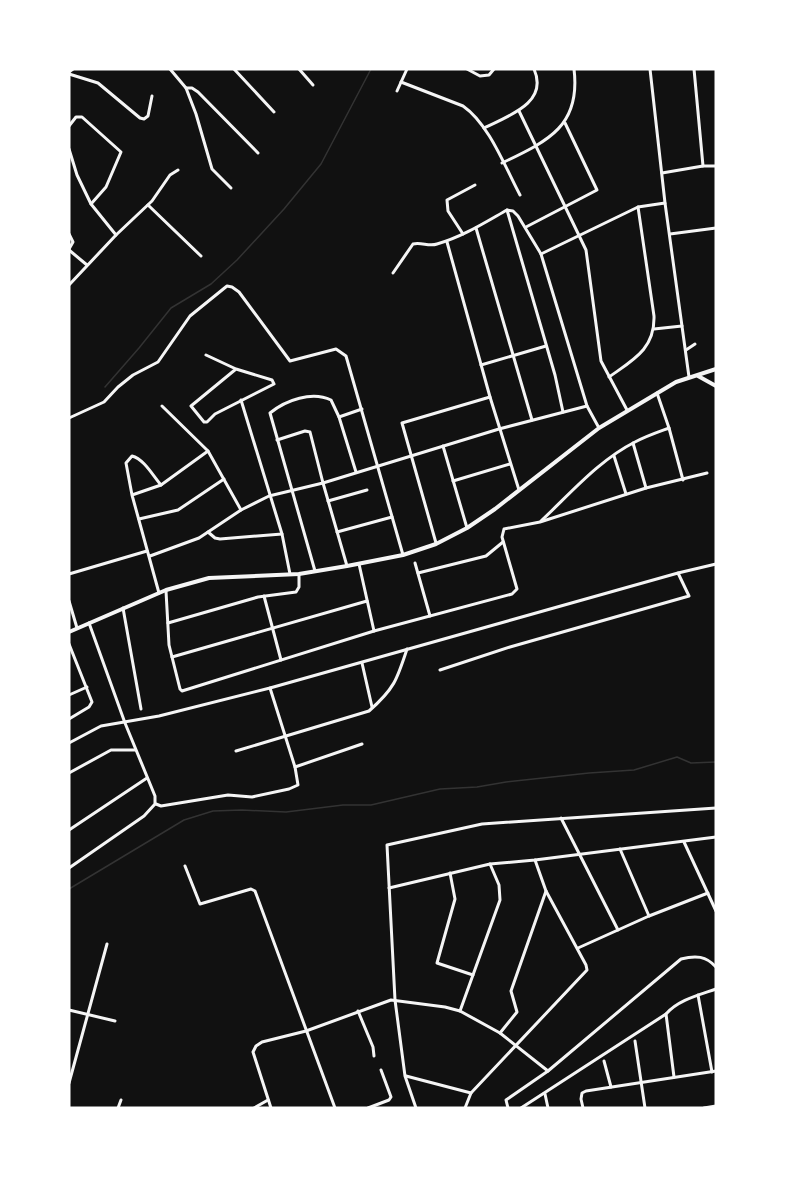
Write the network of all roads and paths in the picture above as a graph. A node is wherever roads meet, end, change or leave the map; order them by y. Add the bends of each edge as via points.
1 (73, 69) edge
2 (170, 69) edge
3 (234, 69) edge
4 (300, 69) edge
5 (407, 69) edge
6 (467, 69) edge
7 (494, 69) edge
8 (534, 69) edge
9 (574, 69) edge
10 (650, 69) edge
11 (694, 69) edge
12 (69, 73) edge
13 (401, 82) junction
14 (313, 85) dead end
15 (186, 88) junction
16 (397, 91) dead end
17 (152, 96) dead end
18 (519, 111) junction
19 (274, 112) dead end
20 (565, 123) junction
21 (69, 126) edge
22 (484, 128) junction
23 (536, 147) junction
24 (69, 149) edge
25 (258, 153) dead end
26 (502, 163) junction
27 (703, 166) junction
28 (716, 166) edge
29 (178, 170) dead end
30 (662, 173) junction
31 (475, 185) dead end
32 (231, 188) dead end
33 (520, 195) dead end
34 (665, 203) junction
35 (91, 204) junction
36 (148, 205) junction
37 (567, 206) junction
38 (638, 207) junction
39 (507, 210) junction
40 (526, 227) junction
41 (476, 228) junction
42 (716, 228) edge
43 (69, 234) edge
44 (463, 234) junction
45 (670, 234) junction
46 (116, 235) junction
47 (579, 235) junction
48 (447, 241) junction
49 (69, 249) edge
50 (541, 254) junction
51 (201, 256) dead end
52 (87, 266) junction
53 (393, 273) dead end
54 (69, 285) edge
55 (683, 328) junction
56 (688, 328) dead end
57 (654, 329) junction
58 (694, 344) dead end
59 (546, 346) junction
60 (686, 350) junction
61 (206, 355) dead end
62 (513, 355) junction
63 (481, 365) junction
64 (236, 369) junction
65 (716, 369) edge
66 (697, 375) junction
67 (609, 377) junction
68 (689, 377) junction
69 (716, 386) edge
70 (657, 393) junction
71 (490, 397) junction
72 (241, 400) junction
73 (162, 406) dead end
74 (587, 406) junction
75 (362, 409) junction
76 (627, 410) junction
77 (563, 412) junction
78 (339, 417) junction
79 (69, 418) edge
80 (532, 420) junction
81 (599, 428) junction
82 (669, 428) junction
83 (499, 429) junction
84 (277, 440) junction
85 (633, 442) junction
86 (443, 446) junction
87 (208, 451) junction
88 (410, 456) junction
89 (614, 456) junction
90 (510, 464) junction
91 (378, 466) junction
92 (356, 472) junction
93 (707, 473) dead end
94 (224, 479) junction
95 (683, 480) junction
96 (453, 482) junction
97 (323, 483) junction
98 (161, 485) junction
99 (646, 488) junction
100 (292, 490) junction
101 (367, 490) dead end
102 (519, 490) junction
103 (132, 495) junction
104 (626, 495) junction
105 (269, 496) junction
106 (328, 501) junction
107 (241, 510) junction
108 (392, 517) junction
109 (139, 519) junction
110 (540, 522) junction
111 (467, 528) junction
112 (337, 531) junction
113 (208, 532) junction
114 (282, 534) junction
115 (503, 542) junction
116 (436, 544) junction
117 (147, 551) junction
118 (403, 555) junction
119 (150, 556) junction
120 (415, 563) dead end
121 (358, 564) junction
122 (716, 564) edge
123 (347, 566) junction
124 (315, 571) junction
125 (418, 573) junction
126 (678, 573) junction
127 (69, 574) edge
128 (290, 574) junction
129 (299, 574) junction
130 (166, 590) junction
131 (159, 593) junction
132 (264, 596) junction
133 (69, 601) edge
134 (367, 601) junction
135 (123, 608) junction
136 (430, 616) junction
137 (89, 623) junction
138 (168, 623) junction
139 (77, 628) junction
140 (272, 628) junction
141 (374, 631) junction
142 (69, 632) edge
143 (69, 644) edge
144 (407, 649) junction
145 (74, 657) junction
146 (172, 657) junction
147 (69, 659) edge
148 (280, 660) junction
149 (362, 662) junction
150 (440, 670) dead end
151 (87, 687) junction
152 (270, 688) junction
153 (69, 695) edge
154 (372, 707) junction
155 (141, 709) dead end
156 (69, 719) edge
157 (125, 723) junction
158 (285, 735) junction
159 (69, 743) edge
160 (363, 744) dead end
161 (135, 750) junction
162 (236, 751) dead end
163 (295, 768) junction
164 (69, 773) edge
165 (147, 778) junction
166 (155, 804) junction
167 (716, 808) edge
168 (561, 818) junction
169 (69, 830) edge
170 (716, 837) edge
171 (684, 841) junction
172 (620, 849) junction
173 (579, 854) junction
174 (535, 860) junction
175 (490, 864) junction
176 (185, 866) dead end
177 (69, 868) edge
178 (450, 873) junction
179 (389, 888) junction
180 (546, 891) junction
181 (708, 893) junction
182 (716, 911) edge
183 (650, 916) junction
184 (618, 930) junction
185 (107, 944) dead end
186 (578, 948) junction
187 (716, 967) edge
188 (473, 975) junction
189 (716, 989) edge
190 (698, 996) junction
191 (395, 1000) junction
192 (69, 1010) edge
193 (358, 1011) junction
194 (460, 1011) junction
195 (87, 1014) junction
196 (666, 1014) junction
197 (115, 1021) dead end
198 (306, 1031) junction
199 (500, 1033) junction
200 (635, 1041) dead end
201 (516, 1045) junction
202 (374, 1056) dead end
203 (604, 1061) dead end
204 (381, 1070) dead end
205 (548, 1071) junction
206 (714, 1072) edge
207 (405, 1076) junction
208 (70, 1077) edge
209 (674, 1077) junction
210 (641, 1082) junction
211 (69, 1083) edge
212 (611, 1087) junction
213 (471, 1093) junction
214 (544, 1094) junction
215 (121, 1100) dead end
216 (268, 1100) junction
217 (716, 1106) edge
218 (118, 1108) edge
219 (254, 1108) edge
220 (271, 1108) edge
221 (335, 1108) edge
222 (368, 1108) edge
223 (416, 1108) edge
224 (465, 1108) edge
225 (508, 1108) edge
226 (521, 1108) edge
227 (548, 1108) edge
228 (583, 1108) edge
229 (645, 1108) edge
230 (704, 1108) edge

1 - 12 street
2 - 15 street
3 - 19 street
4 - 14 street
5 - 13 street
6 - 7 street via 480,76 489,75
8 - 18 street via 538,83 535,93
9 - 20 street via 577,88
10 - 30 street
11 - 27 street
12 - 17 street via 98,83 140,118 148,116
13 - 16 street
13 - 22 street via 463,106
15 - 25 street via 198,92
15 - 32 street via 212,169
18 - 22 street
18 - 23 street
20 - 23 street
20 - 37 street via 597,190
21 - 35 street via 76,117 82,117 121,152 108,183
22 - 26 street
23 - 26 street
23 - 37 street
24 - 35 street
26 - 33 street
27 - 28 street
27 - 30 street
29 - 36 street
30 - 34 street
31 - 44 street via 447,200 448,211
34 - 38 street
34 - 45 street
35 - 46 street
36 - 46 street
36 - 51 street
37 - 40 street
37 - 47 street
38 - 47 street
38 - 57 street
39 - 40 street via 513,211
39 - 41 street
39 - 59 street
40 - 50 street
41 - 44 street
41 - 62 street
42 - 45 street
43 - 49 street via 73,242
44 - 48 street
45 - 55 street
46 - 52 street
47 - 50 street
47 - 67 street via 591,275 597,344
48 - 53 street via 434,246 414,244
48 - 63 street
49 - 52 street
50 - 74 street
52 - 54 street
55 - 56 street
55 - 57 street
55 - 60 street
57 - 67 street via 637,357
58 - 60 street
59 - 62 street
59 - 77 street
60 - 68 street
61 - 64 street
62 - 63 street
62 - 80 street
63 - 71 street
64 - 72 street via 274,382
64 - 72 street via 191,406 206,423
65 - 66 street
66 - 68 street
66 - 69 street
67 - 76 street
68 - 70 street
70 - 76 street
70 - 82 street
71 - 83 street
71 - 88 street via 402,423
72 - 105 street
73 - 87 street
74 - 77 street
74 - 81 street
75 - 78 street
75 - 79 street via 344,353 331,349 290,361 239,292 226,286 190,316 158,362 133,375 104,402
75 - 91 street
76 - 81 street
77 - 80 street
78 - 84 street via 331,400 301,398 270,413
78 - 92 street
80 - 83 street
81 - 102 street
82 - 85 street
82 - 95 street
83 - 86 street
83 - 90 street
84 - 97 street via 310,432
84 - 100 street
85 - 89 street
85 - 99 street
86 - 88 street
86 - 96 street
87 - 94 street
87 - 98 street
88 - 91 street
88 - 116 street
89 - 104 street
89 - 110 street
90 - 96 street
90 - 102 street
91 - 92 street
91 - 108 street
92 - 97 street
93 - 95 street
94 - 107 street
94 - 109 street via 178,510
95 - 99 street
96 - 111 street
97 - 100 street
97 - 106 street
98 - 103 street
98 - 103 street via 132,456 126,463
99 - 104 street
100 - 105 street
100 - 124 street
101 - 106 street
102 - 111 street
103 - 109 street
104 - 110 street
105 - 107 street
105 - 114 street
106 - 112 street
107 - 113 street
108 - 112 street
108 - 118 street
109 - 117 street
110 - 115 street via 504,529
111 - 116 street
112 - 123 street
113 - 114 street via 220,539
113 - 119 street
114 - 128 street
115 - 125 street via 486,556
115 - 136 street via 516,591
116 - 118 street
117 - 119 street
117 - 127 street
118 - 121 street
119 - 131 street
120 - 125 street
121 - 123 street
121 - 134 street
122 - 126 street
123 - 124 street
124 - 129 street
125 - 136 street
126 - 144 street
126 - 150 street via 689,596
128 - 129 street
128 - 130 street via 209,578
129 - 132 street via 296,592
130 - 131 street
130 - 138 street
131 - 135 street
132 - 138 street
132 - 140 street
133 - 139 street
134 - 140 street
134 - 141 street
135 - 137 street
135 - 155 street
136 - 141 street
137 - 139 street
137 - 157 street
138 - 146 street
139 - 142 street
140 - 146 street
140 - 148 street
141 - 148 street
143 - 145 street
144 - 149 street
144 - 154 street via 390,692
145 - 147 street
145 - 151 street
146 - 148 street via 182,691
149 - 152 street
149 - 154 street
151 - 153 street
151 - 156 street via 91,704
152 - 157 street
152 - 158 street
154 - 158 street
157 - 159 street via 101,726
157 - 161 street
158 - 162 street
158 - 163 street
160 - 163 street
161 - 164 street via 111,750
161 - 165 street
163 - 166 street via 298,785 289,789
165 - 166 street
165 - 169 street
166 - 177 street via 144,816
167 - 168 street
168 - 173 street
168 - 179 street via 468,825 387,844
170 - 171 street
171 - 172 street
171 - 181 street
172 - 173 street
172 - 183 street
173 - 174 street
173 - 184 street
174 - 175 street
174 - 180 street
175 - 178 street
175 - 188 street via 499,885 500,900
176 - 198 street via 200,904 255,891
178 - 179 street
178 - 188 street via 454,899 437,963
179 - 191 street
180 - 186 street
180 - 199 street via 511,991 517,1012
181 - 182 street
181 - 183 street
183 - 184 street
184 - 186 street
185 - 195 street
186 - 201 street via 587,970
187 - 205 street via 704,957 681,959
188 - 194 street
189 - 190 street
190 - 196 street
190 - 206 street
191 - 193 street
191 - 194 street
191 - 207 street
192 - 195 street
193 - 198 street
193 - 202 street
194 - 199 street
195 - 197 street
195 - 208 street
196 - 209 street
196 - 214 street
198 - 216 street via 256,1046 253,1053
198 - 221 street
199 - 201 street
200 - 210 street
201 - 205 street
201 - 213 street
203 - 212 street
204 - 222 street via 391,1097
205 - 225 street via 506,1100
206 - 209 street
207 - 213 street
207 - 223 street
208 - 211 street
209 - 210 street
210 - 212 street
210 - 229 street
212 - 228 street via 582,1093
213 - 224 street
214 - 226 street
214 - 227 street
215 - 218 street
216 - 219 street
216 - 220 street
217 - 230 street

